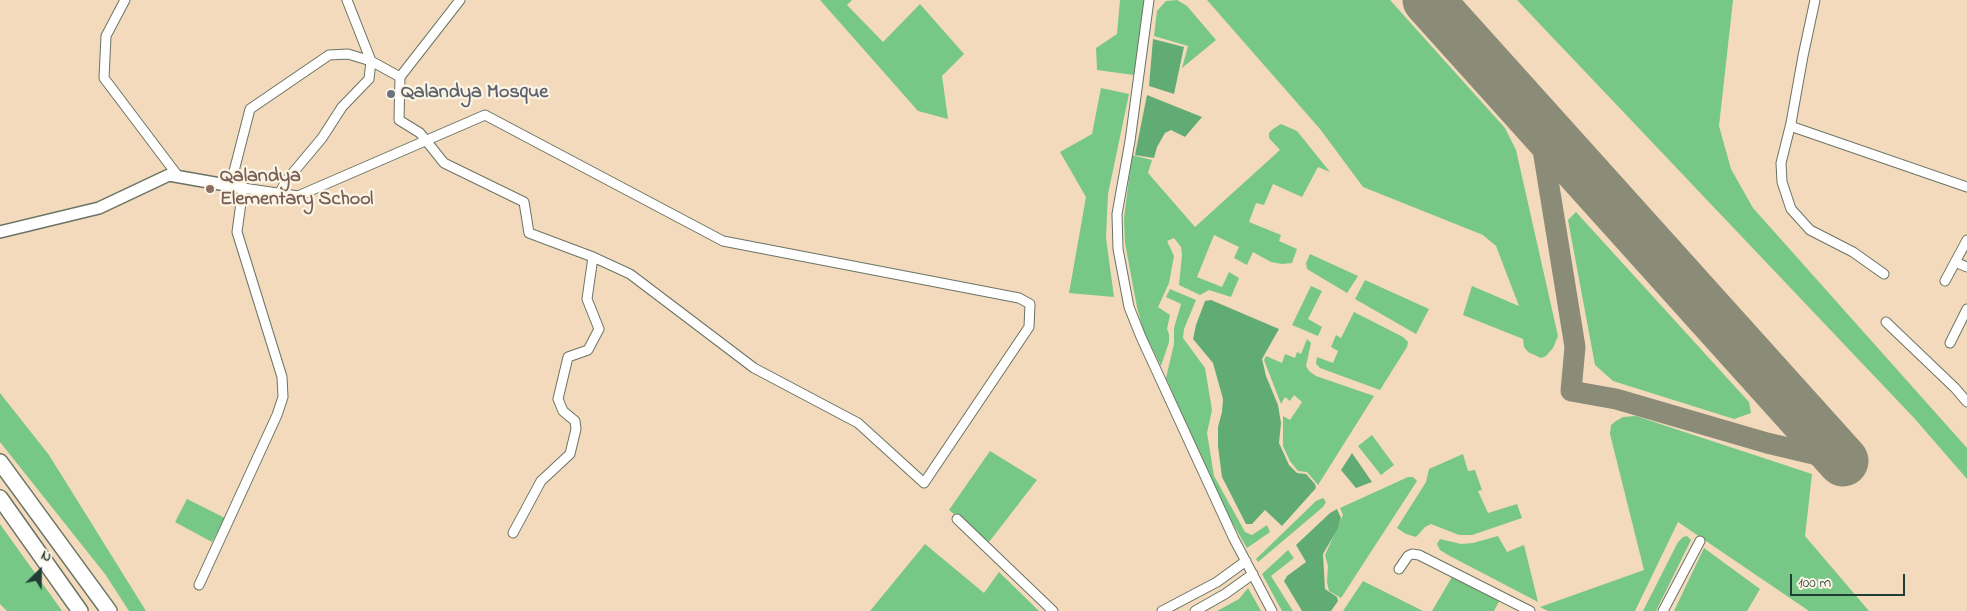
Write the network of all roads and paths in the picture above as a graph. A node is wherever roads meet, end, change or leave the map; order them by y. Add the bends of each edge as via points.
1 (125, 0) edge
2 (348, 0) edge
3 (460, 0) edge
4 (1149, 0) edge
5 (1815, 0) edge
6 (370, 61) junction
7 (400, 77) junction
8 (1790, 123) junction
9 (427, 141) junction
10 (178, 176) junction
11 (1967, 187) edge
12 (239, 188) junction
13 (279, 194) junction
14 (0, 232) edge
15 (1967, 240) edge
16 (593, 257) junction
17 (1955, 262) junction
18 (1967, 267) edge
19 (1884, 274) dead end
20 (1945, 280) dead end
21 (1966, 314) edge
22 (1886, 322) dead end
23 (1950, 343) dead end
24 (1967, 402) edge
25 (0, 462) edge
26 (0, 498) edge
27 (957, 518) dead end
28 (513, 533) dead end
29 (1700, 540) dead end
30 (1246, 562) junction
31 (1399, 569) dead end
32 (1253, 574) junction
33 (199, 585) dead end
34 (80, 611) edge
35 (109, 611) edge
36 (1053, 611) edge
37 (1162, 611) edge
38 (1195, 611) edge
39 (1272, 611) edge
40 (1530, 611) edge
41 (1664, 611) edge

1 - 10 street via 106,36 104,78
2 - 6 street
3 - 7 street
4 - 30 street via 1117,214 1118,249 1129,307 1141,337
5 - 8 street
6 - 7 street
6 - 12 street via 348,54 329,55 250,109 233,175
6 - 13 street via 369,79 342,107
7 - 9 street via 399,120 420,132
8 - 11 street via 1800,130
8 - 19 street via 1781,163 1782,182 1791,209 1810,230 1853,252
9 - 13 street via 298,196
9 - 16 street via 444,163 524,202 529,233
9 - 16 street via 485,115 723,241 1019,298 1030,304 1030,327 924,483 858,423 754,368 630,274
10 - 12 street
10 - 14 street via 169,175 99,208
12 - 13 street
12 - 33 street via 237,232 282,377 283,397
15 - 17 street
16 - 28 street via 587,299 599,329 588,350 568,357 558,398 563,412 575,421 570,454 541,482
17 - 18 street
17 - 20 street
21 - 23 street
22 - 24 street
25 - 35 highway
26 - 34 highway
27 - 36 street
29 - 41 street
30 - 32 street
30 - 37 street via 1217,582
31 - 40 street via 1408,556 1419,555
32 - 38 street
32 - 39 street

